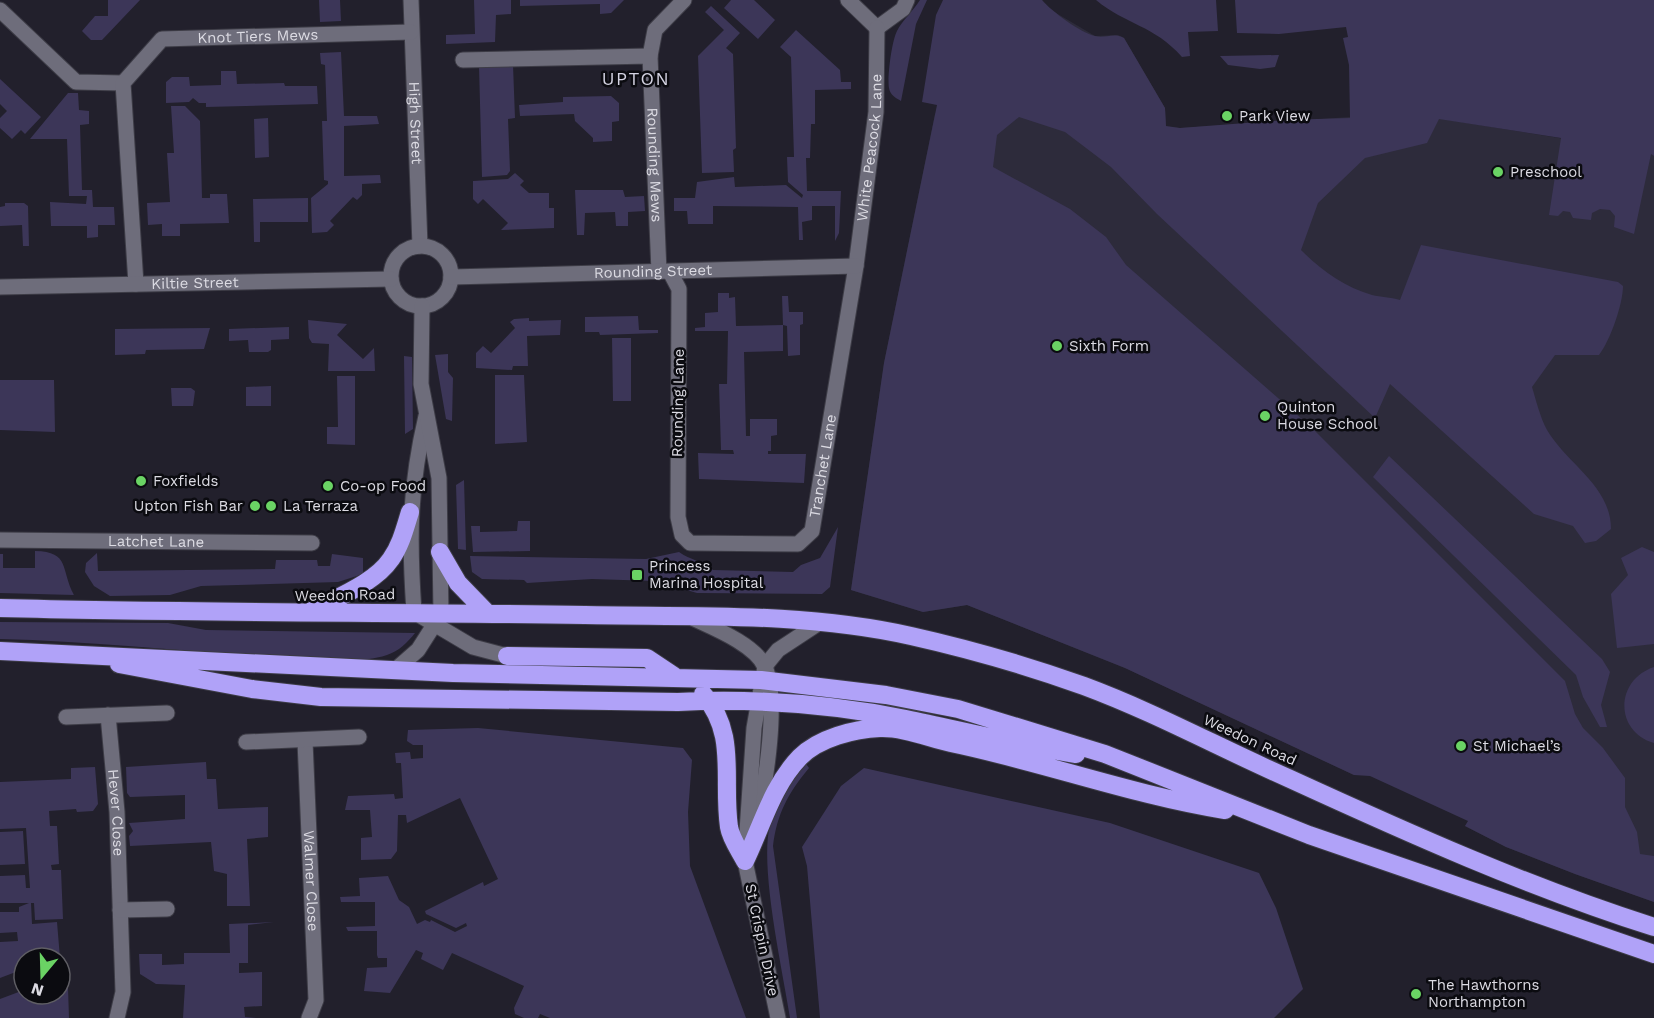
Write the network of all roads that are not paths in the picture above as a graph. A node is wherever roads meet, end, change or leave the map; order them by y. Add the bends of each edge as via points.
1 (411, 0) edge
2 (684, 0) edge
3 (848, 0) edge
4 (908, 0) edge
5 (0, 10) edge
6 (877, 28) junction
7 (411, 32) junction
8 (650, 56) junction
9 (463, 60) dead end
10 (123, 83) junction
11 (420, 246) junction
12 (856, 266) junction
13 (664, 272) junction
14 (451, 277) junction
15 (391, 279) junction
16 (136, 284) junction
17 (0, 287) edge
18 (422, 306) junction
19 (426, 413) junction
20 (410, 512) junction
21 (682, 535) joint
22 (0, 540) edge
23 (312, 543) dead end
24 (440, 552) junction
25 (0, 608) edge
26 (414, 612) junction
27 (308, 613) junction
28 (488, 614) junction
29 (690, 617) junction
30 (437, 620) junction
31 (819, 623) junction
32 (0, 651) edge
33 (82, 654) junction
34 (507, 656) joint
35 (394, 671) junction
36 (765, 676) junction
37 (675, 677) junction
38 (709, 700) junction
39 (765, 701) junction
40 (167, 713) dead end
41 (108, 715) junction
42 (66, 717) dead end
43 (359, 737) dead end
44 (305, 741) junction
45 (246, 742) dead end
46 (1119, 760) junction
47 (1259, 816) junction
48 (745, 861) junction
49 (166, 909) dead end
50 (120, 910) junction
51 (1654, 927) edge
52 (1654, 954) edge
53 (117, 1018) edge
54 (309, 1018) edge
55 (778, 1018) edge

1 - 7 street, High Street
2 - 8 street, Rounding Mews via 655,30
3 - 6 street
4 - 6 street via 903,9
5 - 10 street via 76,82
6 - 12 street, White Peacock Lane via 876,112
7 - 10 street, Knot Tiers Mews via 162,39
7 - 11 street, High Street
8 - 9 street
8 - 13 street, Rounding Mews
10 - 16 street
11 - 14 street via 438,252
11 - 15 street via 402,253
12 - 13 street, Rounding Street
12 - 21 street, Tranchet Lane via 812,531 798,544 690,543
13 - 14 street, Rounding Street
13 - 21 street, Rounding Lane via 679,289 677,457
14 - 18 street via 445,294
15 - 16 street, Kiltie Street
15 - 18 street via 398,296
16 - 17 street, Kiltie Street
18 - 19 street via 421,362
19 - 20 street
19 - 24 street via 439,478
20 - 26 street
20 - 27 highway via 389,562 375,575
22 - 23 street, Latchet Lane
24 - 28 highway via 458,583
24 - 30 street
25 - 27 highway, Weedon Road
26 - 27 highway, Weedon Road
26 - 30 highway, Weedon Road
28 - 29 highway, Weedon Road
28 - 30 highway, Weedon Road
29 - 31 highway, Weedon Road
29 - 36 street, Weedon Road via 734,637
30 - 34 street via 473,647
30 - 35 street via 418,650
31 - 36 street via 778,650
31 - 51 highway, Weedon Road via 907,635 1015,663 1086,687 1407,832 1569,900
32 - 33 highway
33 - 35 highway
33 - 38 highway via 130,668 321,697
34 - 37 highway via 647,658
35 - 37 highway
36 - 37 highway
36 - 39 street
36 - 46 highway via 958,709
37 - 38 highway
38 - 39 highway
38 - 48 highway via 717,709 725,734 730,830
39 - 46 highway via 845,709 1042,749
39 - 48 street, St Crispin Drive via 754,728
39 - 48 street, St Crispin Drive via 770,728 763,796
40 - 41 street
41 - 42 street
41 - 50 street, Hever Close
43 - 44 street
44 - 45 street
44 - 54 street, Walmer Close via 316,1000
46 - 47 highway
47 - 48 highway via 1184,804 1000,754 882,728 854,731 801,756 777,785
47 - 52 highway
48 - 55 street, St Crispin Drive
49 - 50 street
50 - 53 street, Hever Close via 123,992

